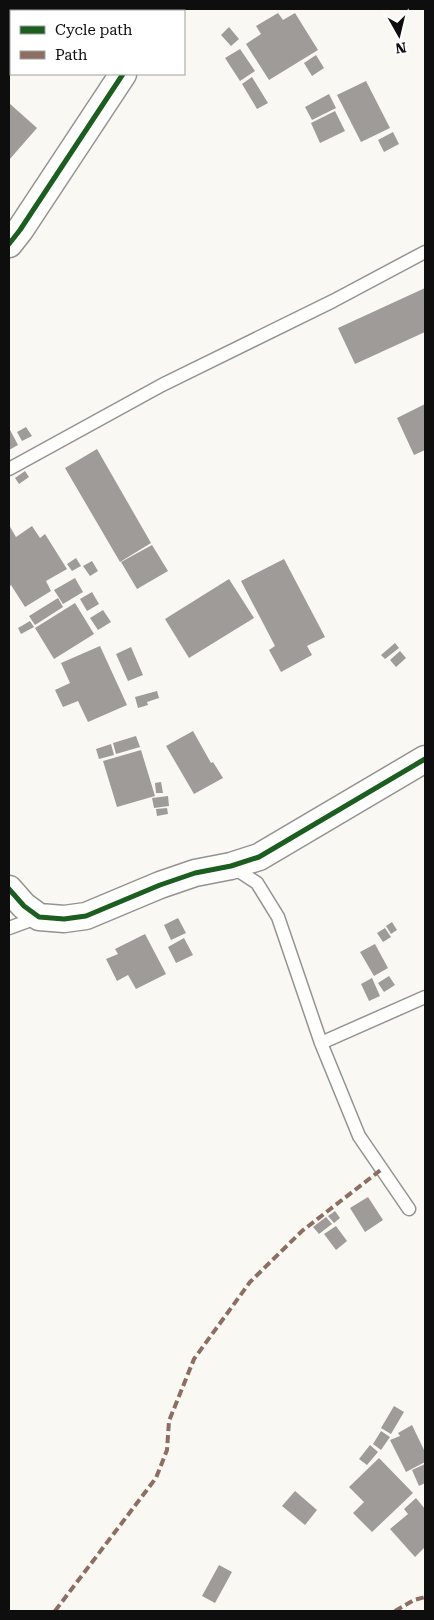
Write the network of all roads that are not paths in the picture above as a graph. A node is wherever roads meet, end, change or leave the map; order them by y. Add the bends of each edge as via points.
1 (122, 75) edge
2 (9, 244) edge
3 (425, 252) edge
4 (9, 469) edge
5 (425, 759) edge
6 (231, 866) junction
7 (9, 889) edge
8 (39, 917) junction
9 (9, 928) edge
10 (425, 997) edge
11 (320, 1043) junction
12 (409, 1209) dead end

1 - 2 street
3 - 4 lane via 162,385
5 - 6 street via 259,857
6 - 8 street via 186,876 86,916 64,919
6 - 11 lane via 257,883 278,918
7 - 8 street
8 - 9 lane
10 - 11 lane
11 - 12 lane via 359,1136

